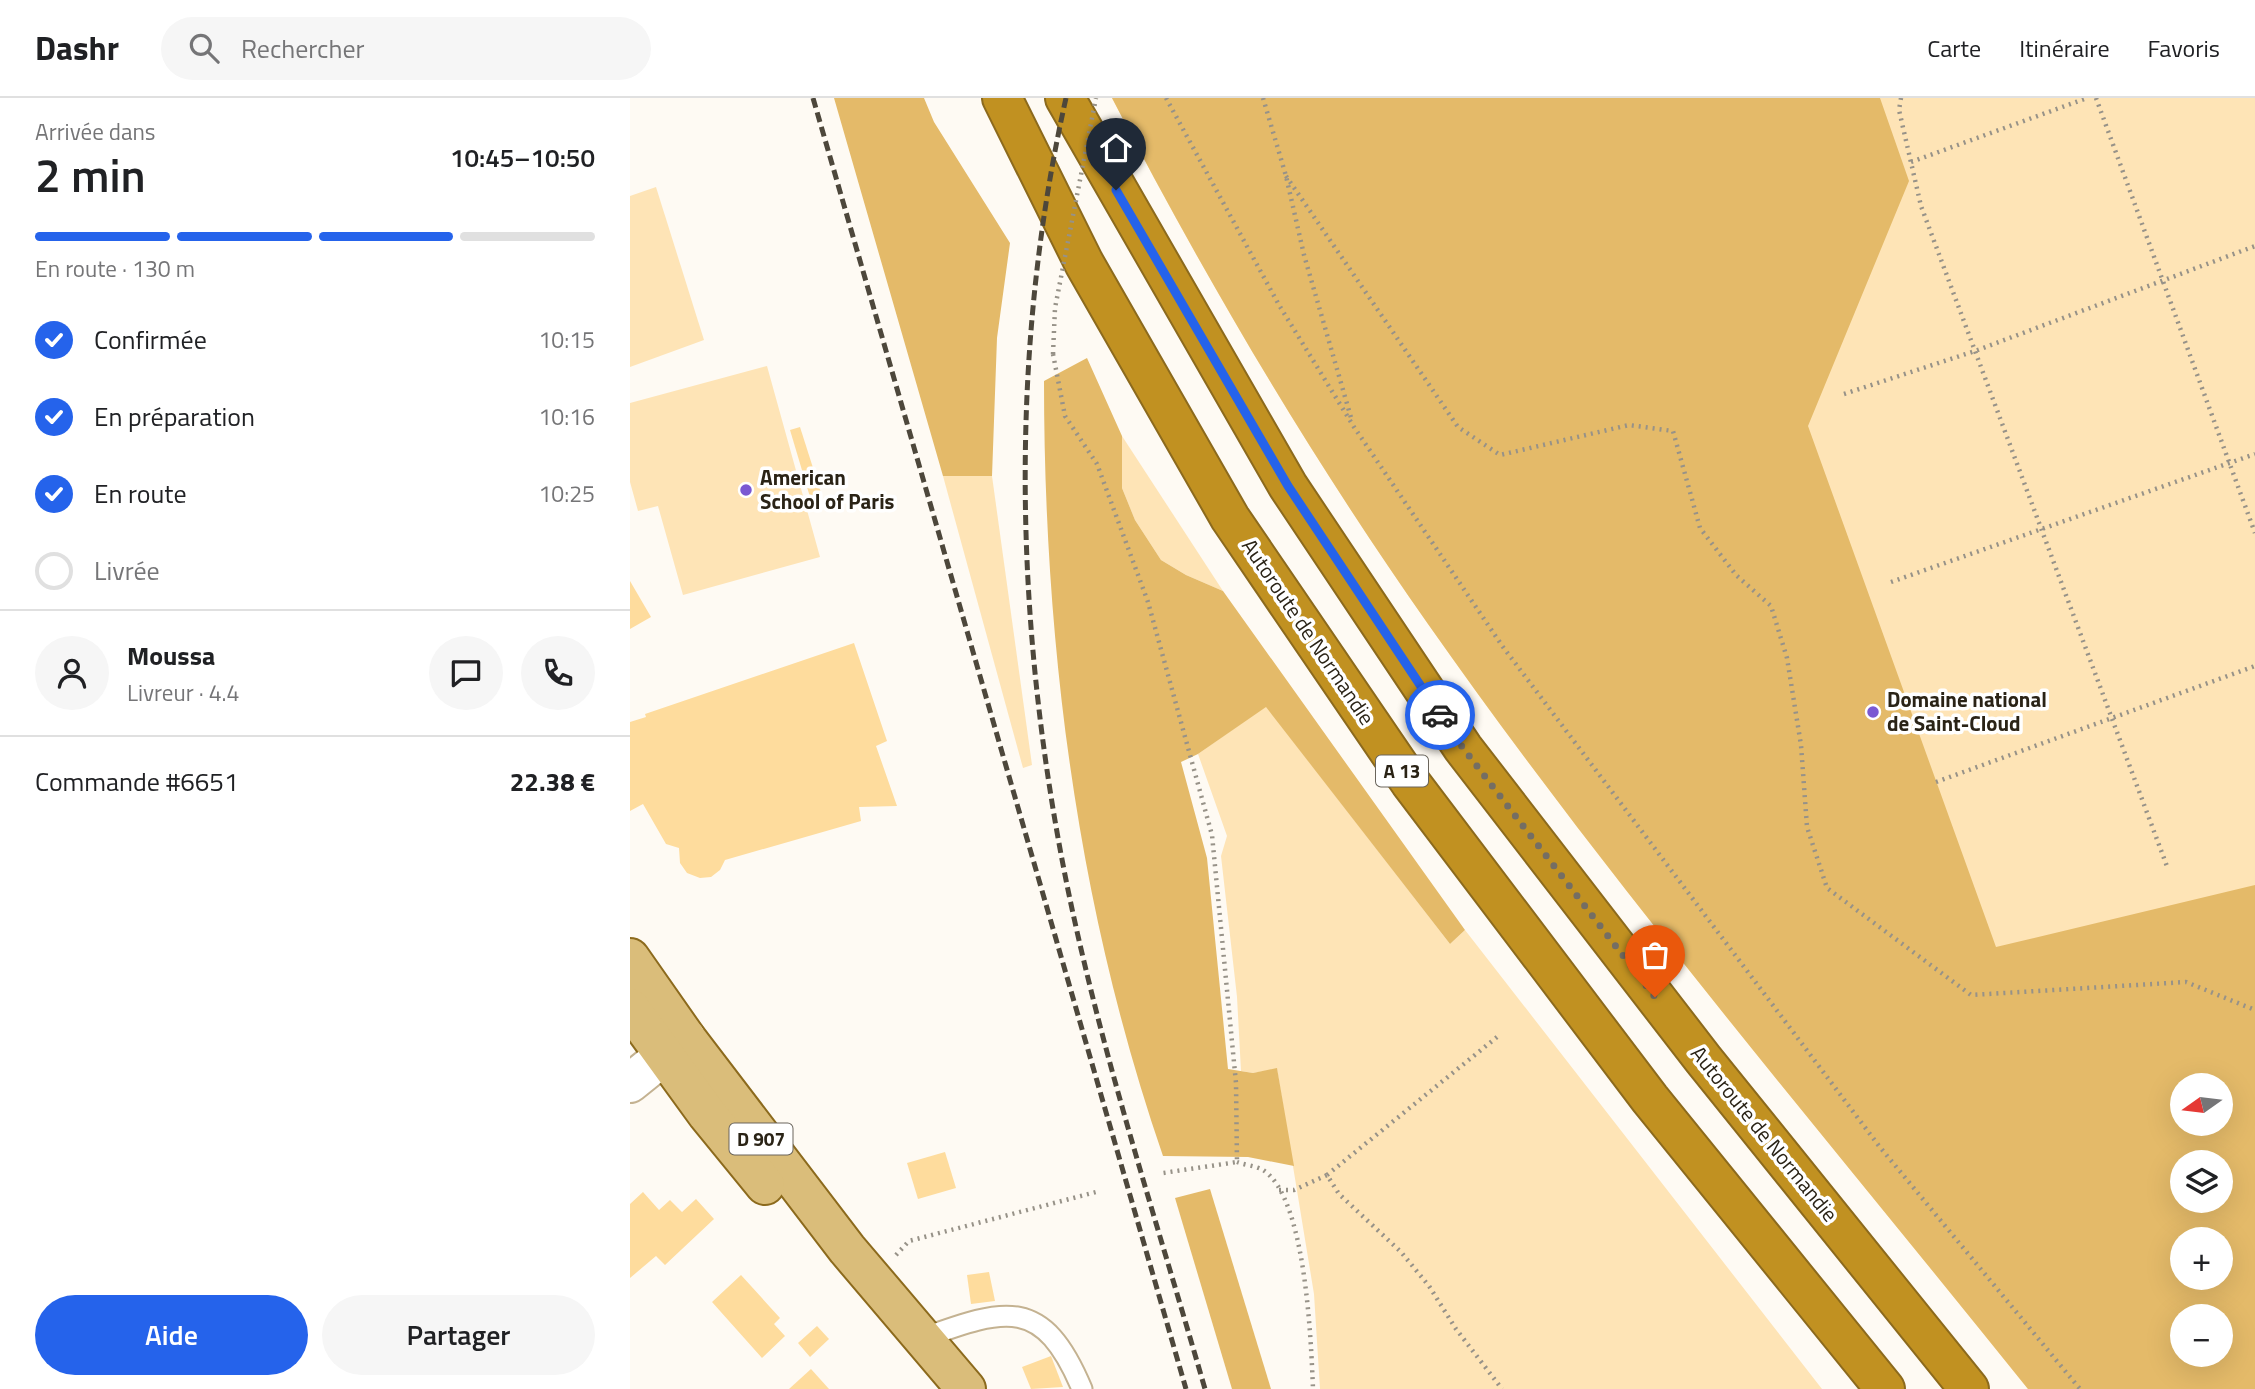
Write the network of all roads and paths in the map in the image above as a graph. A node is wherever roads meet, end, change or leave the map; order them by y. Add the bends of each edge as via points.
1 (1002, 98) edge
2 (1065, 98) edge
3 (1096, 98) edge
4 (1166, 98) edge
5 (1264, 98) edge
6 (1901, 98) edge
7 (2087, 98) edge
8 (2095, 98) edge
9 (1911, 162) junction
10 (1286, 176) junction
11 (2255, 246) edge
12 (2161, 282) junction
13 (1975, 351) junction
14 (1844, 394) dead end
15 (1354, 427) junction
16 (2255, 454) edge
17 (2228, 463) junction
18 (2041, 529) junction
19 (2255, 533) edge
20 (1891, 582) dead end
21 (2255, 666) edge
22 (2112, 718) junction
23 (1936, 782) dead end
24 (2168, 869) dead end
25 (630, 958) edge
26 (630, 1008) edge
27 (2255, 1010) edge
28 (1497, 1037) dead end
29 (674, 1046) junction
30 (630, 1083) edge
31 (1237, 1162) junction
32 (1163, 1173) dead end
33 (1327, 1175) junction
34 (1279, 1190) junction
35 (1100, 1191) dead end
36 (893, 1258) dead end
37 (923, 1338) junction
38 (932, 1389) edge
39 (966, 1389) edge
40 (1082, 1389) edge
41 (1313, 1389) edge
42 (1502, 1389) edge
43 (1885, 1389) edge
44 (1969, 1389) edge
45 (2080, 1389) edge

1 - 43 highway, Autoroute de Normandie / A 13 via 1084,263 1230,517 1394,759 1650,1099
2 - 44 highway, Autoroute de Normandie via 1288,486 1463,748 1703,1059
3 - 31 path, bridge via 1055,309 1053,354 1065,416 1097,464 1148,603 1212,835 1237,1083
4 - 15 path via 1279,305
5 - 10 path
6 - 9 path via 1899,110
7 - 9 path
8 - 12 path
9 - 13 path via 1921,206
10 - 15 path
10 - 27 path via 1458,427 1500,455 1629,425 1673,431 1700,528 1736,575 1771,606 1789,671 1807,827 1827,888 1971,995 2186,982
11 - 12 path
12 - 13 path
12 - 17 path
13 - 14 path
13 - 18 path
15 - 45 path via 1503,647 1879,1146
16 - 17 path
17 - 18 path
17 - 19 path
18 - 20 path
18 - 22 path
21 - 22 path
22 - 23 path
22 - 24 path
25 - 29 main road, D 907
26 - 29 main road, D 907
28 - 33 path
29 - 30 street
29 - 37 main road, D 907
29 - 38 main road, D 907 via 716,1125
31 - 32 path
31 - 34 path via 1263,1170
33 - 34 path via 1294,1190
33 - 42 path via 1339,1194 1401,1252 1429,1286
34 - 41 path via 1296,1228 1309,1316
35 - 36 path via 909,1241
37 - 39 main road, D 907
37 - 40 lane via 989,1316 1037,1322 1055,1337

